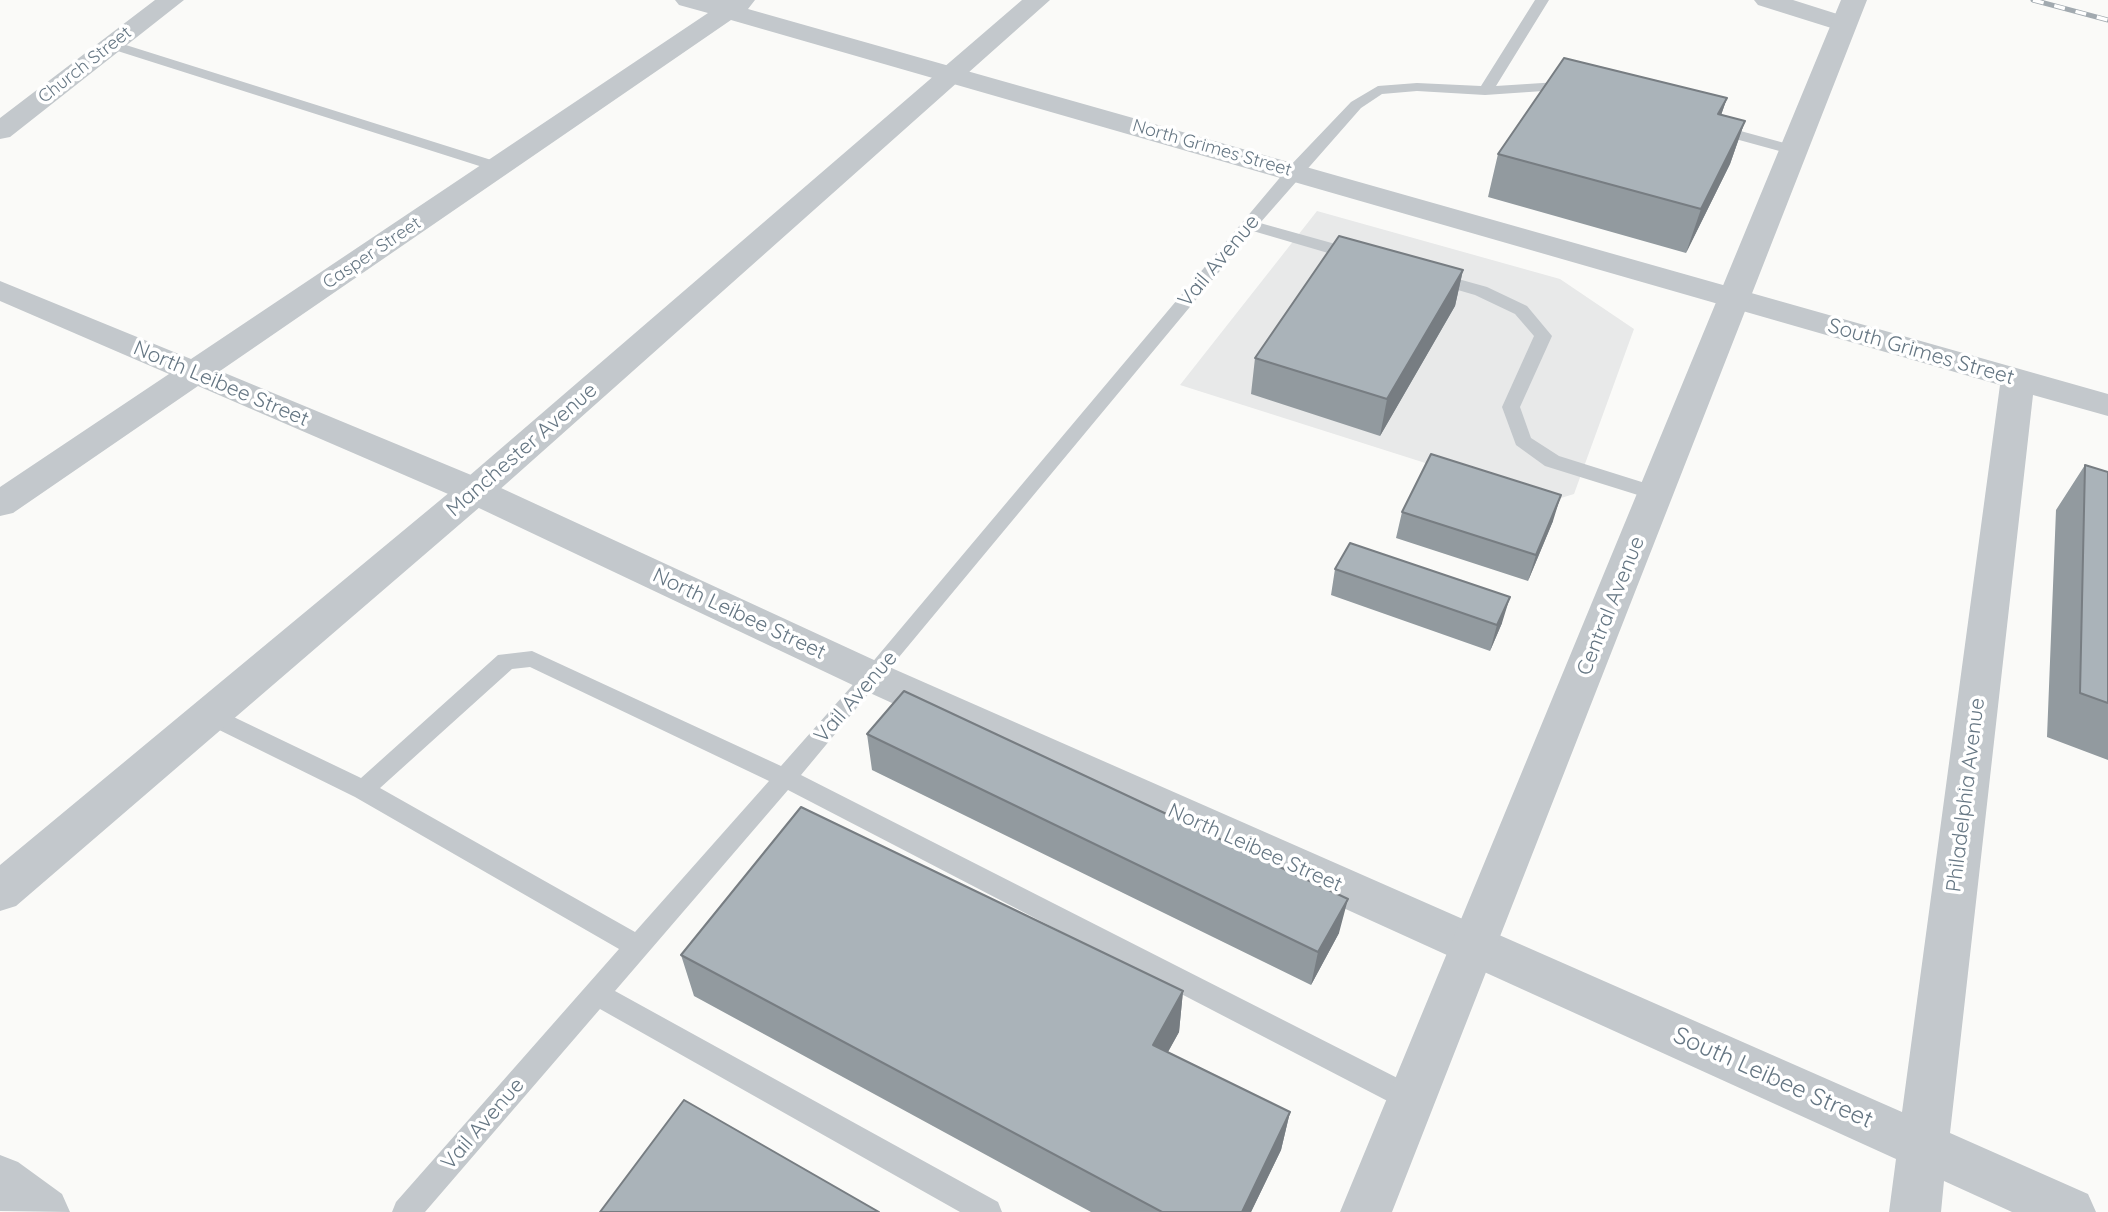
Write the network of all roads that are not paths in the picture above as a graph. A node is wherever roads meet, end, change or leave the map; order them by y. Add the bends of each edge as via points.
1 (171, 0) edge
2 (688, 0) edge
3 (1037, 0) edge
4 (1542, 0) edge
5 (1767, 0) edge
6 (736, 6) edge
7 (1849, 12) edge
8 (110, 44) junction
9 (951, 75) junction
10 (1485, 92) junction
11 (1585, 93) edge
12 (1705, 126) edge
13 (0, 131) edge
14 (1794, 150) junction
15 (498, 167) junction
16 (1294, 171) junction
17 (1249, 225) junction
18 (1378, 262) edge
19 (1417, 273) edge
20 (0, 290) edge
21 (1734, 300) junction
22 (195, 373) junction
23 (2018, 379) junction
24 (2108, 405) edge
25 (475, 491) junction
26 (1657, 494) junction
27 (0, 505) edge
28 (873, 677) junction
29 (209, 715) junction
30 (785, 778) junction
31 (363, 790) junction
32 (0, 892) edge
33 (1475, 945) junction
34 (638, 947) junction
35 (597, 994) junction
36 (1411, 1099) junction
37 (1922, 1144) junction
38 (0, 1180) edge
39 (44, 1212) edge
40 (406, 1212) edge
41 (988, 1212) edge
42 (1366, 1212) edge
43 (1914, 1212) edge
44 (2070, 1212) edge

1 - 8 street, Church Street
2 - 6 street, North Grimes Street
3 - 9 street, Manchester Avenue
4 - 10 lane
5 - 7 street
6 - 9 street, North Grimes Street
6 - 15 street, Casper Street
7 - 14 street, Central Avenue
8 - 13 street, Church Street
8 - 15 lane
9 - 16 street, North Grimes Street
9 - 25 street, Manchester Avenue
10 - 11 lane, Vail Avenue via 1559,86
10 - 16 lane, Vail Avenue via 1417,87 1378,90 1356,105
12 - 14 lane
14 - 21 street, Central Avenue
15 - 22 street, Casper Street
16 - 17 lane, Vail Avenue
16 - 21 street, North Grimes Street
17 - 18 lane
17 - 28 lane, Vail Avenue
19 - 26 lane via 1481,291 1521,310 1543,336 1511,407 1523,440 1552,461
20 - 22 street, North Leibee Street
21 - 23 street, South Grimes Street
21 - 26 street, Central Avenue
22 - 25 street, North Leibee Street
22 - 27 street, Casper Street
23 - 24 street, South Grimes Street
23 - 37 street, Philadelphia Avenue
25 - 28 street, North Leibee Street
25 - 29 street, Manchester Avenue
26 - 33 street, Central Avenue
28 - 30 lane, Vail Avenue
28 - 33 street, North Leibee Street
29 - 31 lane
29 - 32 street, Manchester Avenue
30 - 31 lane via 532,659 506,661
30 - 34 lane, Vail Avenue
30 - 36 lane
31 - 34 lane
33 - 36 street, Central Avenue
33 - 37 street, South Leibee Street
34 - 35 lane, Vail Avenue
35 - 40 lane, Vail Avenue
35 - 41 lane
36 - 42 street, Central Avenue
37 - 43 street, Philadelphia Avenue
37 - 44 street, South Leibee Street
38 - 39 street

